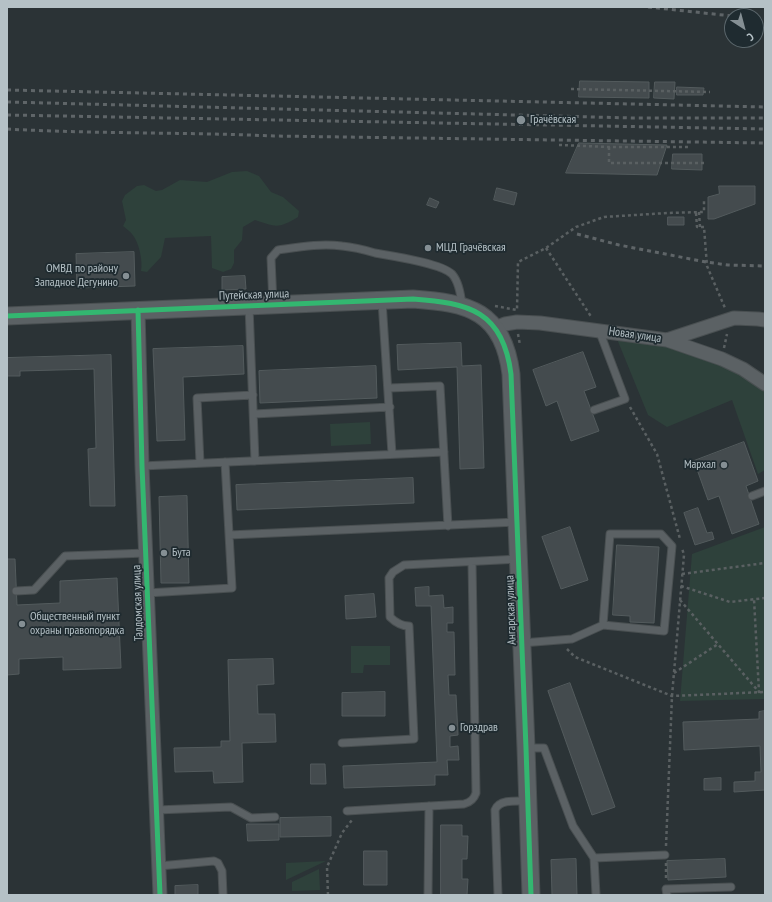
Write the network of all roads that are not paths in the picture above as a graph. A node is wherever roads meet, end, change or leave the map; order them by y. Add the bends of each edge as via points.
1 (382, 301) junction
2 (273, 304) junction
3 (249, 305) junction
4 (462, 306) junction
5 (138, 310) junction
6 (7, 316) edge
7 (765, 320) edge
8 (495, 328) junction
9 (599, 330) junction
10 (667, 340) junction
11 (765, 384) edge
12 (389, 388) junction
13 (253, 395) junction
14 (390, 407) junction
15 (594, 410) dead end
16 (254, 414) junction
17 (444, 452) junction
18 (392, 454) junction
19 (255, 461) junction
20 (225, 462) junction
21 (200, 463) junction
22 (142, 466) junction
23 (765, 491) edge
24 (752, 496) dead end
25 (517, 522) junction
26 (448, 526) junction
27 (229, 535) junction
28 (146, 553) junction
29 (519, 559) junction
30 (472, 562) junction
31 (16, 591) dead end
32 (147, 593) junction
33 (603, 625) junction
34 (522, 643) junction
35 (342, 743) dead end
36 (526, 748) junction
37 (528, 801) junction
38 (429, 806) junction
39 (157, 810) junction
40 (347, 811) dead end
41 (275, 817) dead end
42 (665, 855) road end
43 (594, 858) junction
44 (159, 866) junction
45 (731, 887) dead end
46 (666, 892) edge
47 (160, 895) edge
48 (223, 895) edge
49 (428, 895) edge
50 (498, 895) edge
51 (531, 895) edge
52 (596, 895) edge

1 - 2 street, Путейская улица
1 - 4 street, Путейская улица via 439,301
1 - 12 lane
2 - 3 street, Путейская улица
2 - 4 lane via 271,258 278,250 305,246 342,246 443,268 457,283 462,296
3 - 5 street, Путейская улица
3 - 13 lane
4 - 8 street, Путейская улица via 483,316
5 - 6 street, Путейская улица
5 - 22 street, Талдомская улица
7 - 10 street via 730,319
8 - 9 street, Новая улица via 517,322
8 - 25 street, Ангарская улица via 509,356
9 - 10 street, Новая улица
9 - 15 lane via 625,399
10 - 11 street, Новая улица via 722,359
12 - 14 lane
12 - 17 lane via 440,386
13 - 16 lane
13 - 21 lane via 197,398
14 - 16 lane
14 - 18 lane
16 - 19 lane
17 - 18 lane
17 - 26 lane
18 - 19 lane
19 - 20 lane
20 - 21 lane
20 - 27 lane
21 - 22 lane
22 - 28 street, Талдомская улица
23 - 24 lane
25 - 26 lane
25 - 29 street, Ангарская улица
26 - 27 lane
27 - 32 lane via 232,588
28 - 31 lane via 65,556 34,590
28 - 32 street, Талдомская улица
29 - 30 lane
29 - 34 street, Ангарская улица
30 - 35 lane via 404,565 393,572 389,578 390,617 396,623 409,626 414,739
30 - 38 lane via 476,793 470,802 464,804
32 - 39 street, Талдомская улица
33 - 33 lane via 664,631 672,546 661,534 610,534
33 - 34 lane via 572,639
34 - 36 street, Ангарская улица
36 - 37 street, Ангарская улица
36 - 43 lane via 544,748 573,826
37 - 50 lane via 502,803 496,806
37 - 51 street, Ангарская улица
38 - 40 lane
38 - 49 lane
39 - 41 lane via 231,807 251,818
39 - 44 street, Талдомская улица
42 - 43 lane
43 - 52 lane
44 - 47 street, Талдомская улица
44 - 48 lane via 214,861 222,871
45 - 46 lane

